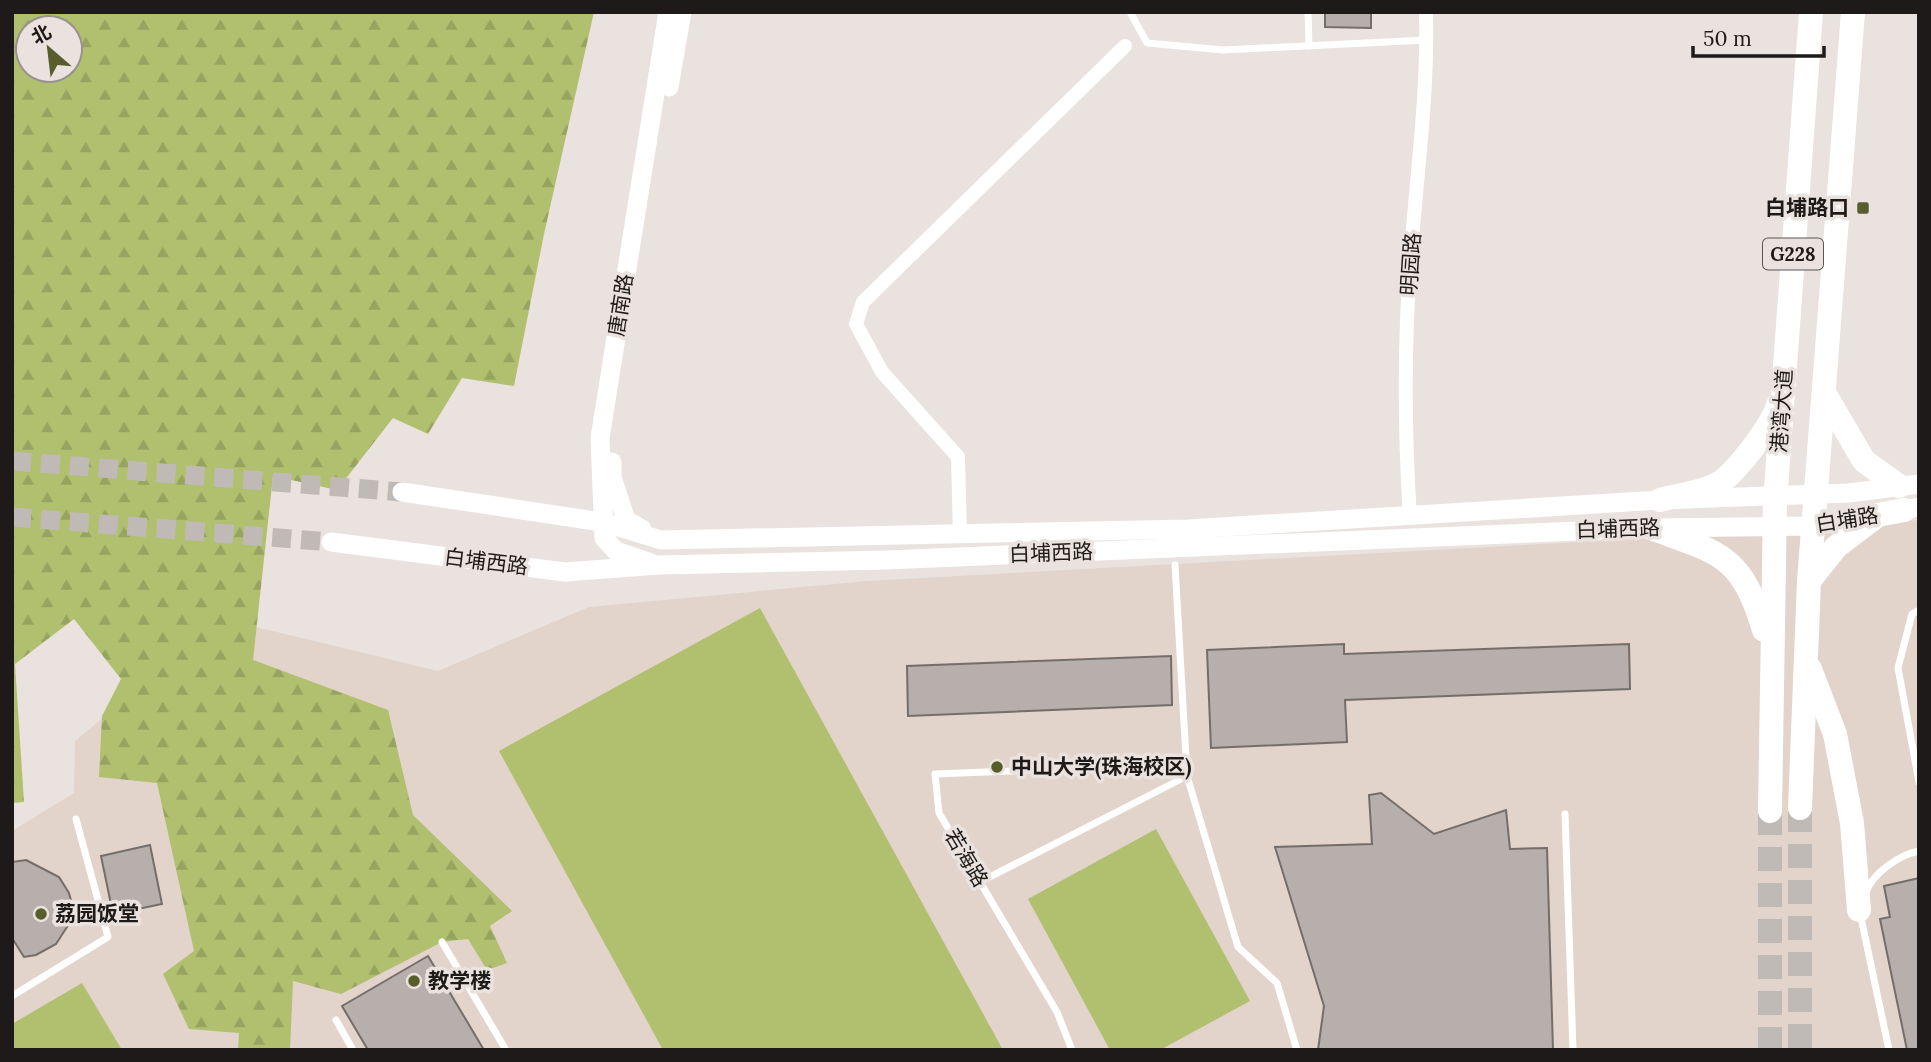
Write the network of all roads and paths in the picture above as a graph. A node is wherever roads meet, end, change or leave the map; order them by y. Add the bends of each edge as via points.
1 (668, 12) edge
2 (682, 12) edge
3 (1130, 12) edge
4 (1308, 12) edge
5 (1426, 12) edge
6 (1811, 12) edge
7 (1853, 12) edge
8 (1427, 40) junction
9 (1125, 46) dead end
10 (1310, 46) junction
11 (1788, 320) junction
12 (1831, 320) junction
13 (1783, 387) junction
14 (1826, 396) junction
15 (402, 492) tunnel mouth
16 (1818, 493) junction
17 (1776, 496) junction
18 (1741, 497) joint
19 (1910, 497) edge
20 (1660, 500) junction
21 (1410, 517) junction
22 (602, 522) junction
23 (1814, 526) junction
24 (1651, 528) junction
25 (1774, 528) junction
26 (960, 535) junction
27 (661, 540) junction
28 (331, 542) tunnel mouth
29 (659, 565) junction
30 (1175, 565) dead end
31 (1809, 581) junction
32 (1919, 610) edge
33 (1772, 654) junction
34 (1806, 659) junction
35 (1062, 769) dead end
36 (1187, 776) junction
37 (1919, 782) edge
38 (1800, 808) tunnel mouth
39 (1770, 811) tunnel mouth
40 (1564, 814) dead end
41 (76, 819) dead end
42 (1919, 851) edge
43 (980, 882) junction
44 (1859, 910) junction
45 (442, 942) dead end
46 (12, 996) edge
47 (336, 1020) dead end
48 (353, 1050) edge
49 (506, 1050) edge
50 (1072, 1050) edge
51 (1297, 1050) edge
52 (1573, 1050) edge
53 (1889, 1050) edge

1 - 22 main road, 唐南路 via 600,438
2 - 27 main road, 唐南路 via 611,427 612,477 626,520
3 - 10 lane via 1147,43 1223,50
4 - 10 lane
5 - 8 street, 明园路
6 - 11 highway, 港湾大道 / G228
7 - 12 highway, 港湾大道 / G228
8 - 10 lane
8 - 21 street, 明园路 via 1407,332
9 - 26 street via 863,302 856,324 882,372 958,457
11 - 12 highway via 1800,347 1812,351 1824,343
11 - 13 highway, 港湾大道 / G228
12 - 14 highway, 港湾大道 / G228
13 - 17 highway, 港湾大道 / G228
13 - 20 highway via 1776,415 1753,448 1719,483
14 - 16 highway, 港湾大道 / G228
14 - 19 highway via 1864,461
15 - 22 main road, 白埔西路
16 - 17 main road, 白埔路
16 - 19 main road, 白埔路
16 - 23 highway, 港湾大道 / G228
17 - 18 main road, 白埔路
17 - 25 highway, 港湾大道 / G228
18 - 20 main road, 白埔西路
19 - 23 main road, 白埔路
19 - 31 highway via 1836,547
20 - 21 main road, 白埔西路
21 - 26 main road, 白埔西路
22 - 27 main road, 白埔西路
22 - 29 main road, 唐南路 via 604,538 616,551
23 - 25 main road, 白埔路
23 - 31 highway, 港湾大道 / G228
24 - 25 main road, 白埔西路
24 - 29 main road, 白埔西路 via 900,560
24 - 33 highway via 1700,546 1735,567 1754,598
25 - 33 highway, 港湾大道 / G228
26 - 27 main road, 白埔西路
28 - 29 main road, 白埔西路 via 565,572
30 - 36 lane
31 - 34 highway, 港湾大道 / G228
32 - 37 lane via 1912,614 1898,668
33 - 39 highway, 港湾大道 / G228
34 - 38 highway, 港湾大道 / G228
34 - 44 highway via 1835,734 1852,823
35 - 43 lane, 若海路 via 935,774 939,813
36 - 43 lane
36 - 51 lane via 1238,947 1277,983
40 - 52 lane
41 - 46 lane via 108,937
42 - 44 lane via 1907,854 1870,880
43 - 50 lane, 若海路 via 1057,1012
44 - 53 lane
45 - 49 lane
47 - 48 lane

